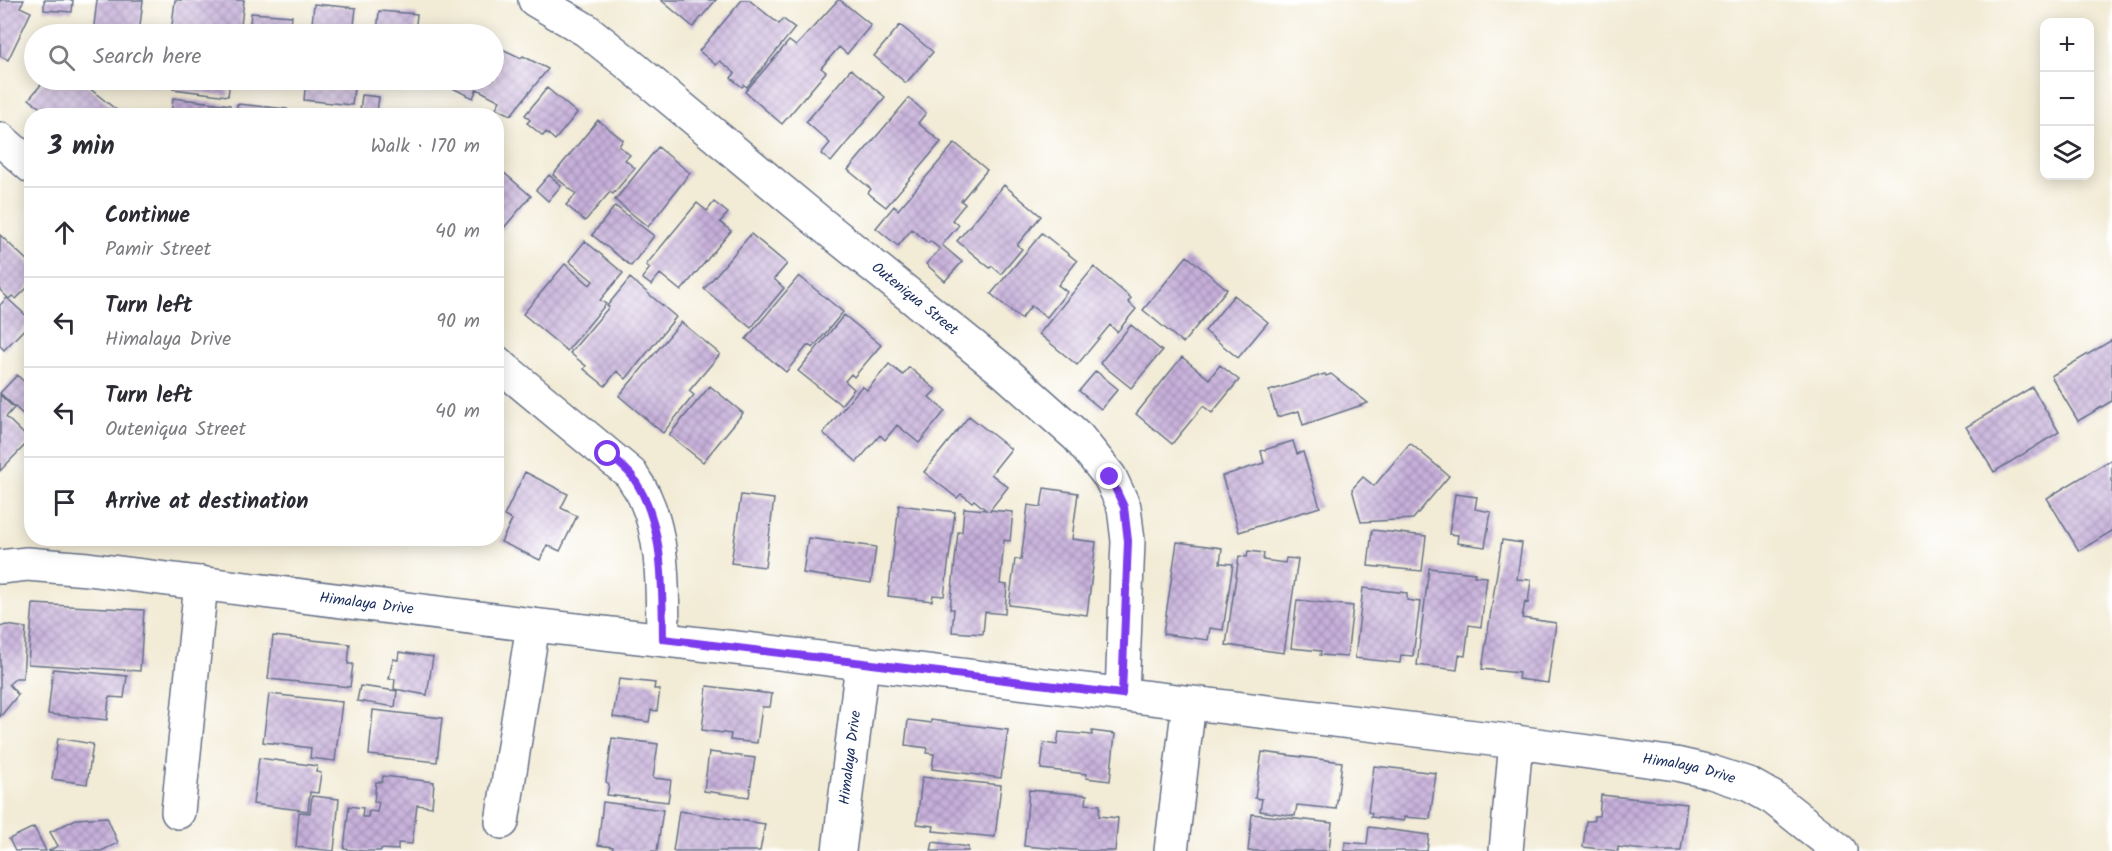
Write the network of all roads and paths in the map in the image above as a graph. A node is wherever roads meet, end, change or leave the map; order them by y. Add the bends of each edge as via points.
1 (536, 0) edge
2 (0, 139) edge
3 (24, 160) edge
4 (504, 369) edge
5 (0, 567) edge
6 (201, 582) junction
7 (533, 625) junction
8 (663, 639) junction
9 (861, 664) junction
10 (1122, 694) junction
11 (1189, 703) junction
12 (1516, 742) junction
13 (178, 812) dead end
14 (502, 822) dead end
15 (839, 851) edge
16 (1171, 851) edge
17 (1506, 851) edge
18 (1840, 851) edge

1 - 10 street, Outeniqua Street via 604,44 1006,373 1078,437 1110,477 1124,507 1128,541
2 - 3 street
4 - 8 street via 631,474 645,498 656,530
5 - 6 street, Himalaya Drive via 27,564
6 - 7 street, Himalaya Drive
6 - 13 street
7 - 8 street, Himalaya Drive
7 - 14 street
8 - 9 street, Himalaya Drive
9 - 10 street, Himalaya Drive
9 - 15 street, Himalaya Drive
10 - 11 street, Himalaya Drive
11 - 12 street, Himalaya Drive
11 - 16 street
12 - 17 street
12 - 18 street, Himalaya Drive via 1677,764 1748,784 1773,798

